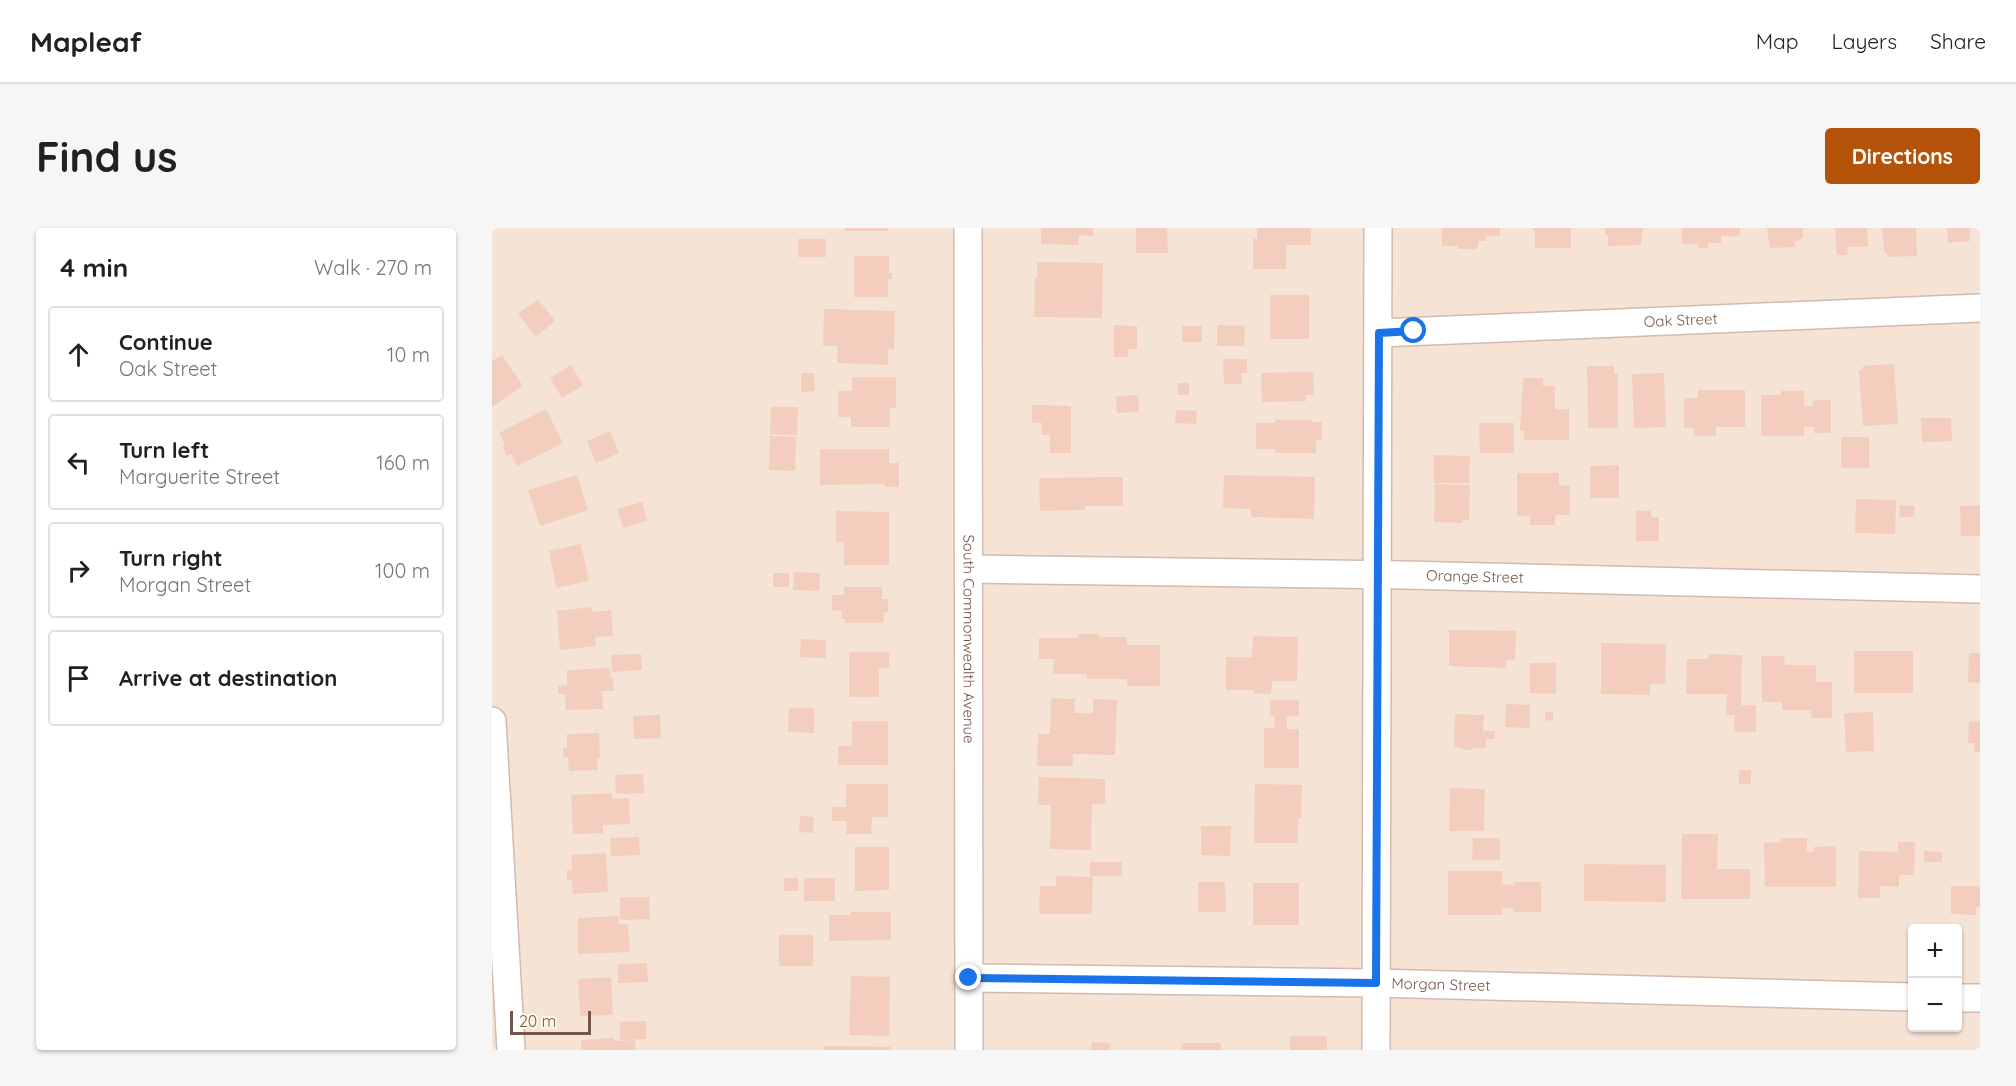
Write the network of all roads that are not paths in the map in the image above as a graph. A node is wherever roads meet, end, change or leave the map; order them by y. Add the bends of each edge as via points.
1 (969, 228) edge
2 (1378, 228) edge
3 (1980, 309) edge
4 (1379, 333) junction
5 (969, 569) junction
6 (1377, 575) junction
7 (1980, 589) edge
8 (492, 721) edge
9 (969, 978) junction
10 (1376, 983) junction
11 (1908, 997) edge
12 (1962, 998) edge
13 (1980, 998) edge
14 (511, 1050) edge
15 (969, 1050) edge
16 (1376, 1050) edge

1 - 5 street, South Commonwealth Avenue
2 - 4 street
3 - 4 street, Oak Street
4 - 6 street
5 - 6 street, Orange Street
5 - 9 street, South Commonwealth Avenue
6 - 7 street, Orange Street
6 - 10 street
8 - 14 street
9 - 10 street, Morgan Street
9 - 15 street, South Commonwealth Avenue
10 - 11 street, Morgan Street
10 - 16 street
12 - 13 street

